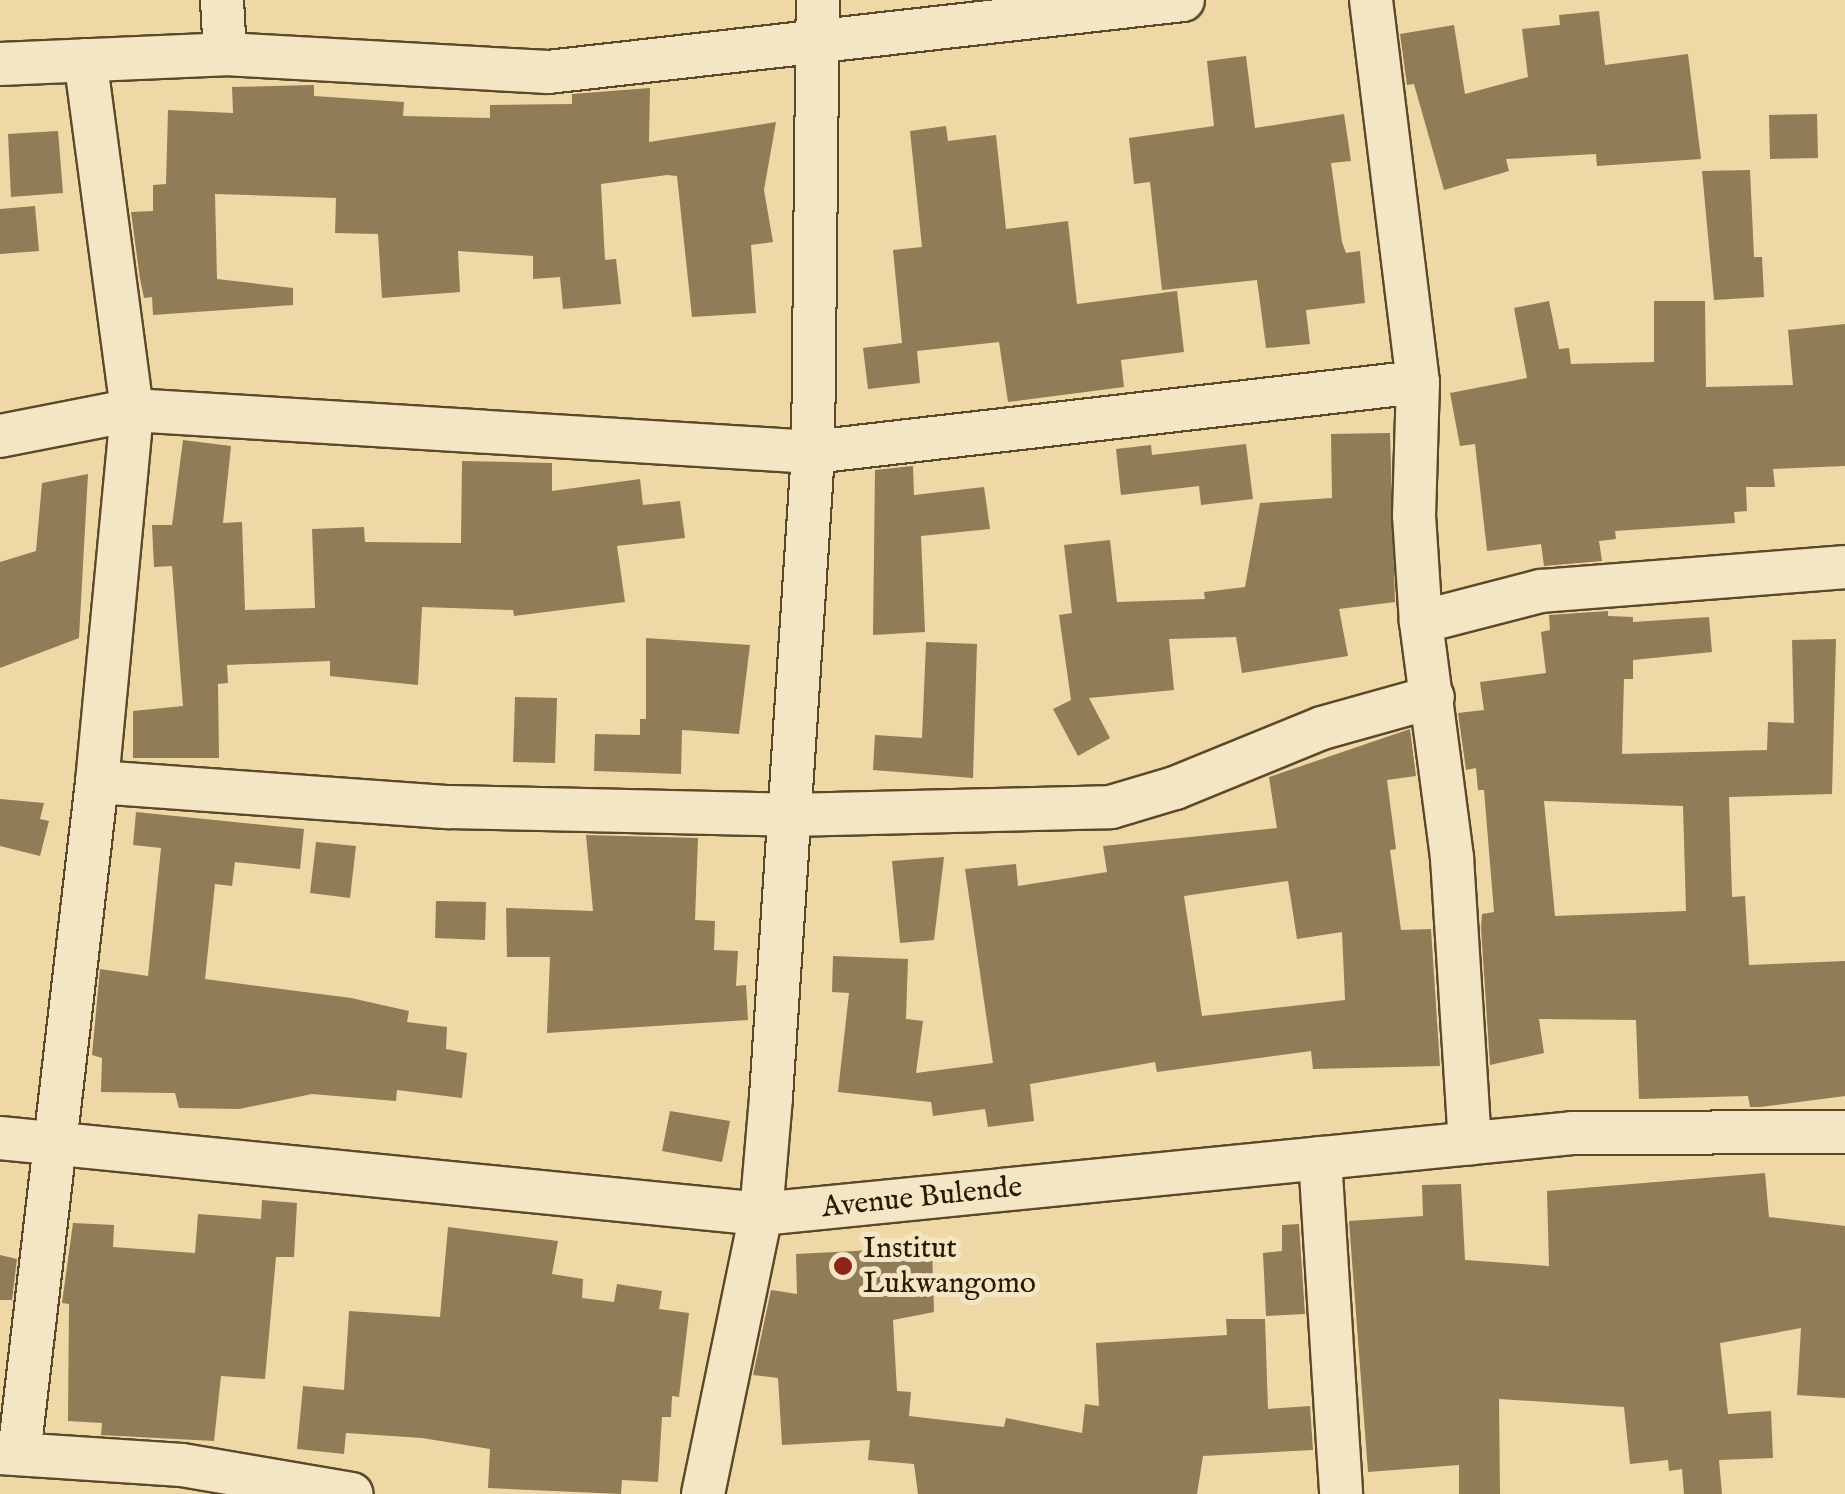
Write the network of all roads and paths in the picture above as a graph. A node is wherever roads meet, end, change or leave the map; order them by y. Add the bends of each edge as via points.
1 (222, 0) edge
2 (1183, 0) edge
3 (1370, 0) edge
4 (818, 20) edge
5 (226, 54) junction
6 (85, 60) junction
7 (0, 64) edge
8 (1418, 382) junction
9 (132, 410) junction
10 (0, 436) edge
11 (813, 452) junction
12 (1845, 568) edge
13 (1421, 622) junction
14 (1433, 697) junction
15 (97, 782) junction
16 (790, 815) junction
17 (1845, 1132) edge
18 (0, 1138) edge
19 (1470, 1143) junction
20 (50, 1145) junction
21 (1320, 1158) junction
22 (761, 1214) junction
23 (10, 1454) edge
24 (352, 1494) edge
25 (702, 1494) edge
26 (1342, 1494) edge

1 - 5 street
2 - 4 street
3 - 8 street
4 - 5 street via 548,72
4 - 11 street
5 - 6 street
6 - 7 street
6 - 9 street
8 - 11 street
8 - 13 street via 1414,515
9 - 10 street
9 - 11 street
9 - 15 street
11 - 16 street
12 - 13 street via 1541,591
13 - 14 street
14 - 16 street via 1322,728 1175,788 1111,806
14 - 19 street via 1452,858
15 - 16 street via 449,807
15 - 20 street
16 - 22 street
17 - 19 street, Avenue Bulende via 1572,1133
18 - 20 street, Avenue Bulende
19 - 21 street, Avenue Bulende
20 - 22 street, Avenue Bulende
20 - 23 street
21 - 22 street, Avenue Bulende
21 - 26 street
22 - 25 street
23 - 24 street via 182,1465

